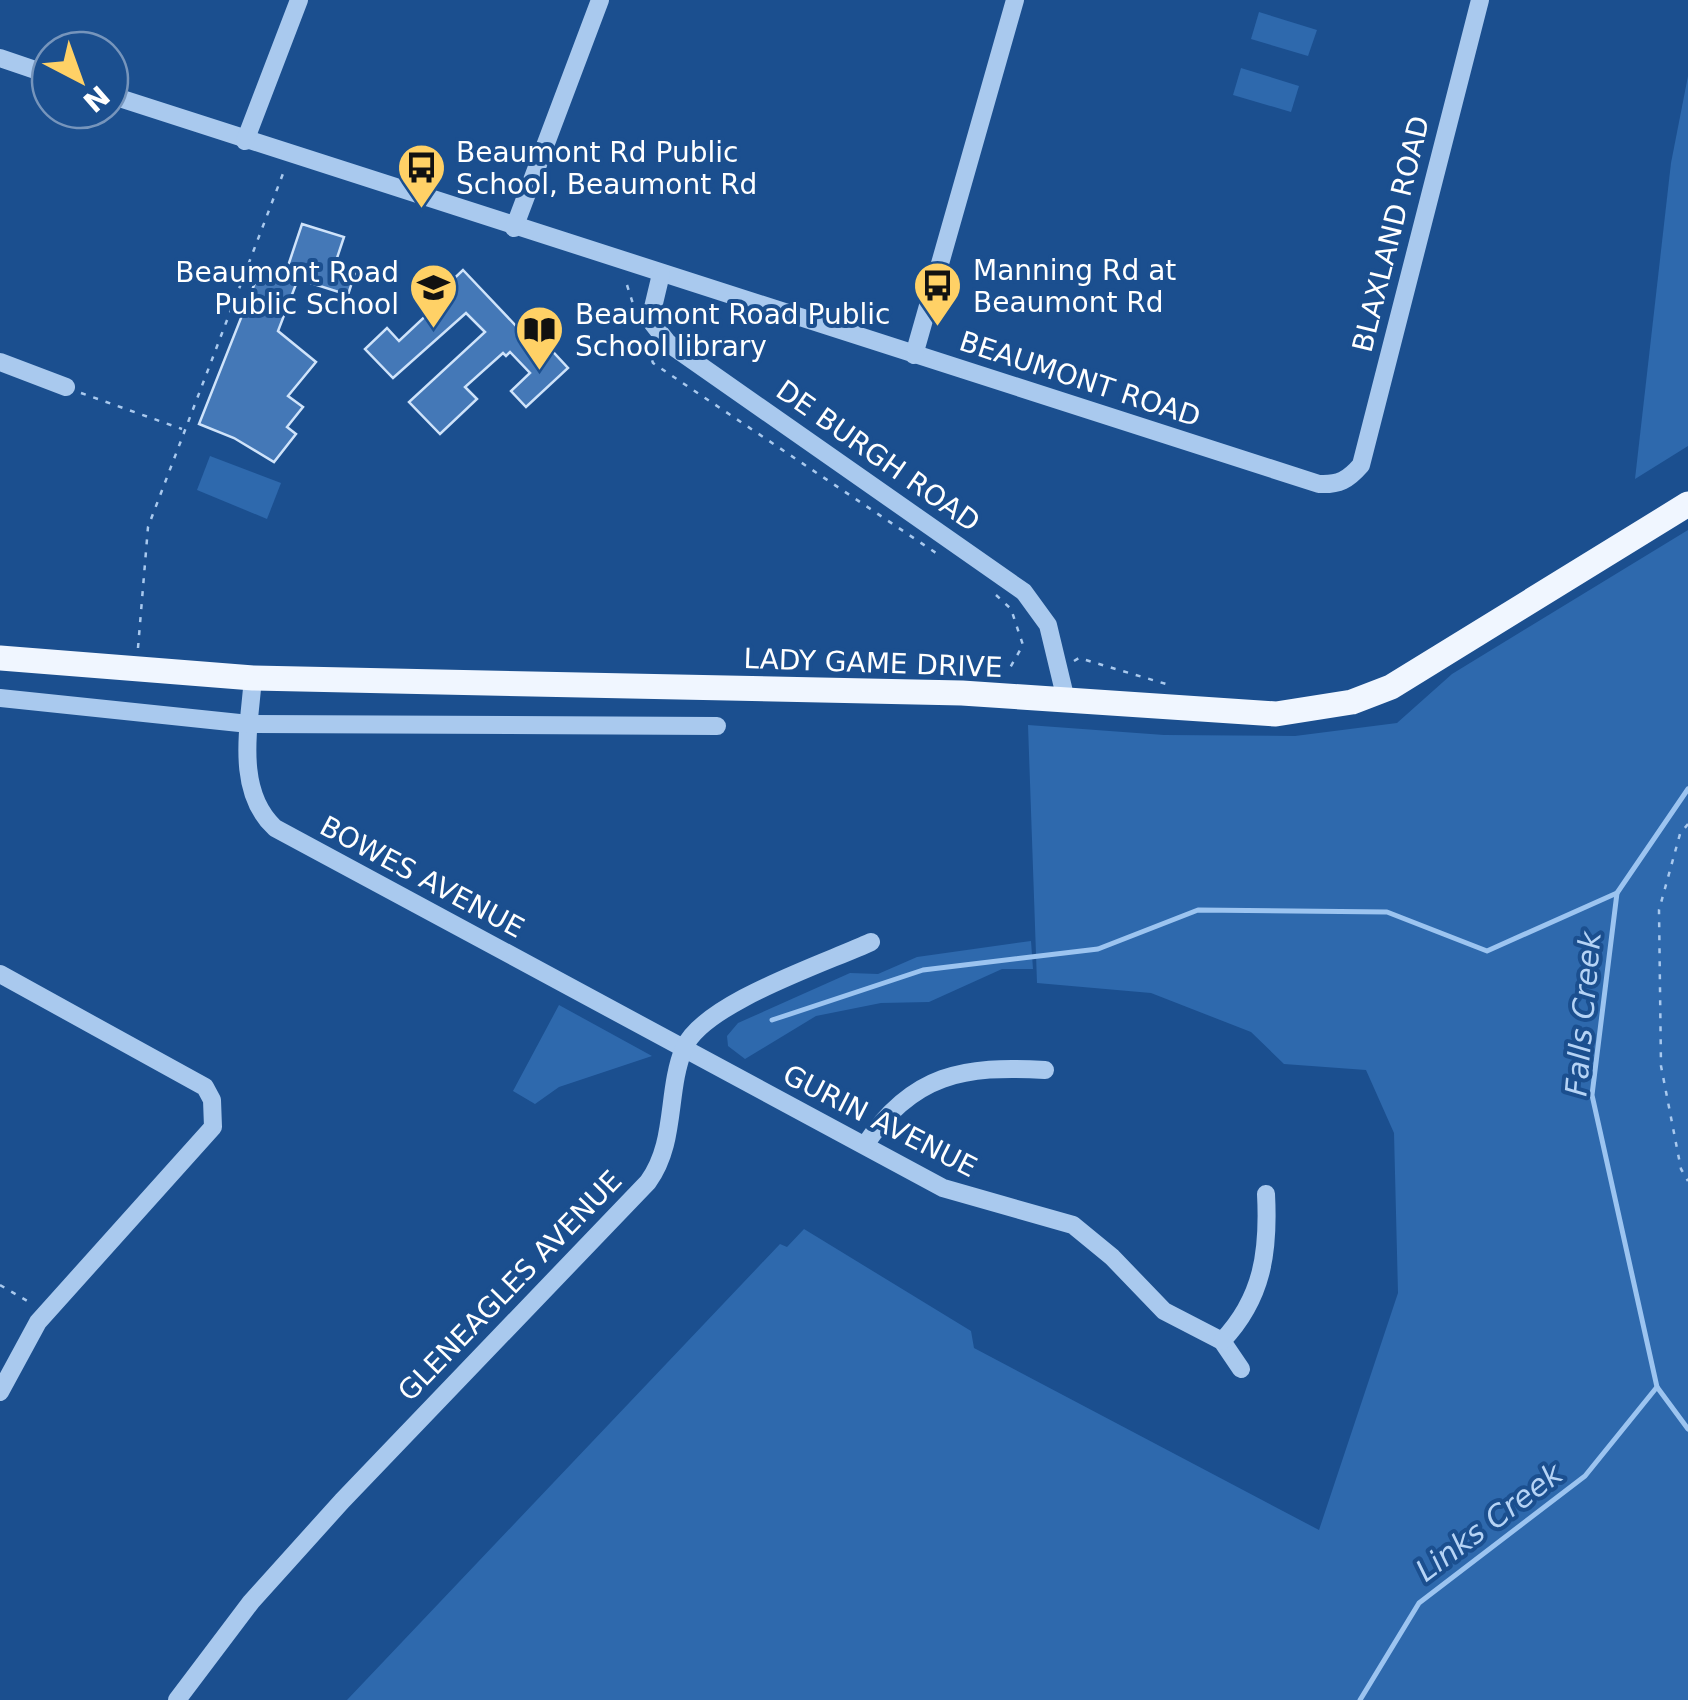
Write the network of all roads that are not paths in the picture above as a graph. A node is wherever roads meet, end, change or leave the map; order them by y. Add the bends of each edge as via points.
1 (300, 0) edge
2 (600, 0) edge
3 (1015, 0) edge
4 (1480, 0) edge
5 (0, 58) edge
6 (30, 68) edge
7 (130, 103) edge
8 (246, 142) junction
9 (514, 228) junction
10 (661, 274) junction
11 (914, 355) junction
12 (0, 362) edge
13 (66, 387) road end
14 (1349, 479) joint
15 (1688, 504) edge
16 (0, 658) edge
17 (253, 678) junction
18 (0, 698) edge
19 (1066, 700) junction
20 (250, 724) junction
21 (717, 726) dead end
22 (871, 942) dead end
23 (0, 974) edge
24 (684, 1049) junction
25 (1045, 1070) dead end
26 (866, 1145) junction
27 (1266, 1194) dead end
28 (1222, 1341) junction
29 (1241, 1369) dead end
30 (0, 1392) edge
31 (177, 1700) edge

1 - 8 street
2 - 9 street
3 - 11 street
4 - 14 street, BLAXLAND ROAD via 1361,465
5 - 6 street
7 - 8 street, BEAUMONT ROAD
8 - 9 street, BEAUMONT ROAD
9 - 10 street, BEAUMONT ROAD
10 - 11 street, BEAUMONT ROAD
10 - 19 street, DE BURGH ROAD via 650,320 668,343 1024,592 1048,625
11 - 14 street, BEAUMONT ROAD via 1319,484
12 - 13 street
15 - 19 main road, LADY GAME DRIVE via 1430,665 1352,702 1276,714
16 - 17 main road, LADY GAME DRIVE
17 - 19 main road, LADY GAME DRIVE
17 - 20 street, BOWES AVENUE
18 - 20 street
20 - 21 street
20 - 24 street, BOWES AVENUE via 250,794 275,828
22 - 24 street via 710,1018
23 - 30 street via 204,1087 212,1100 212,1127 46,1312
24 - 26 street, GURIN AVENUE
24 - 31 street, GLENEAGLES AVENUE via 664,1154 648,1182 342,1501 240,1616
25 - 26 street via 974,1071 932,1082 896,1106
26 - 28 street, GURIN AVENUE via 966,1198 1073,1226 1164,1311
27 - 28 street via 1265,1270
28 - 29 street, GURIN AVENUE

